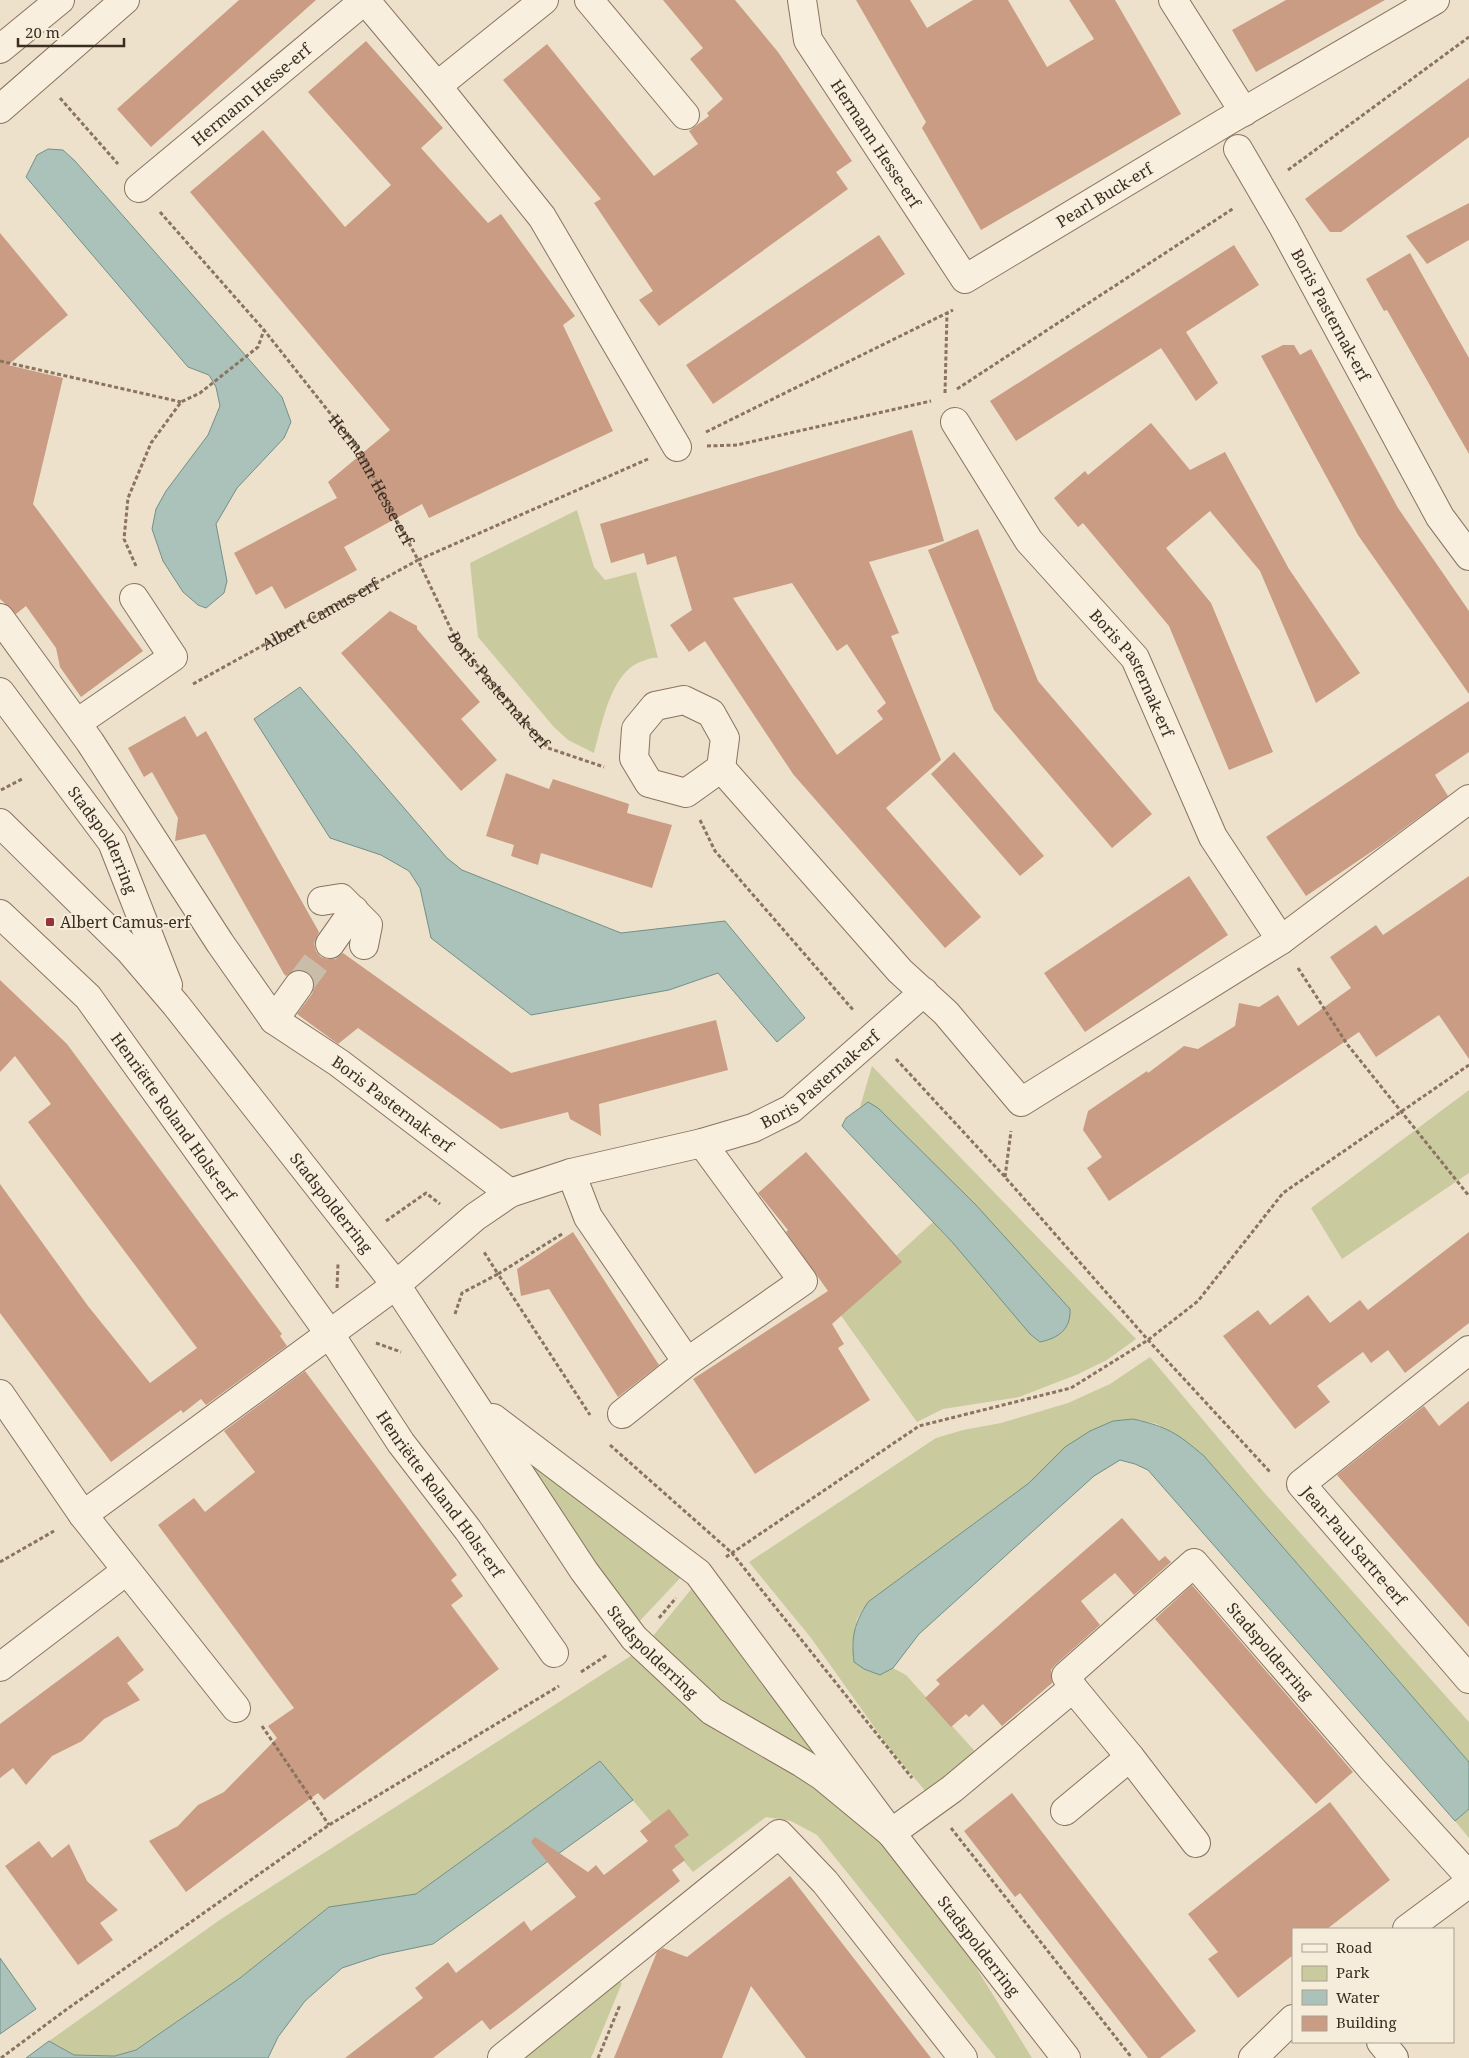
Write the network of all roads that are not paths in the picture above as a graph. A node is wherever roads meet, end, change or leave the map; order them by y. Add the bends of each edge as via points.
1 (60, 0) edge
2 (125, 0) edge
3 (365, 0) edge
4 (544, 0) edge
5 (589, 0) edge
6 (802, 0) edge
7 (1172, 0) edge
8 (1435, 0) edge
9 (0, 49) edge
10 (437, 86) junction
11 (0, 109) edge
12 (1244, 112) junction
13 (685, 115) dead end
14 (1238, 149) dead end
15 (139, 188) road end
16 (965, 279) joint
17 (955, 422) road end
18 (677, 447) road end
19 (1469, 556) edge
20 (134, 598) road end
21 (0, 618) edge
22 (0, 692) edge
23 (84, 733) junction
24 (720, 768) junction
25 (1469, 799) edge
26 (0, 823) edge
27 (322, 901) dead end
28 (354, 910) junction
29 (0, 914) edge
30 (1280, 940) junction
31 (330, 944) tunnel mouth
32 (364, 945) dead end
33 (299, 985) tunnel mouth
34 (924, 992) junction
35 (176, 1005) junction
36 (274, 1020) junction
37 (702, 1143) junction
38 (571, 1174) junction
39 (510, 1193) junction
40 (396, 1286) junction
41 (328, 1333) junction
42 (1469, 1350) edge
43 (687, 1362) junction
44 (0, 1394) edge
45 (478, 1407) junction
46 (622, 1414) dead end
47 (83, 1515) junction
48 (126, 1571) junction
49 (554, 1653) dead end
50 (0, 1667) edge
51 (1469, 1679) edge
52 (1073, 1688) junction
53 (236, 1708) road end
54 (1130, 1757) junction
55 (1064, 1811) dead end
56 (891, 1833) junction
57 (1196, 1843) dead end
58 (1469, 1876) edge
59 (1469, 1883) edge
60 (1409, 1928) edge
61 (1292, 2020) edge
62 (502, 2058) edge
63 (963, 2058) edge
64 (1066, 2058) edge
65 (1252, 2058) edge

1 - 9 street
2 - 11 street
3 - 10 street, Hermann Hesse-erf
3 - 15 street, Hermann Hesse-erf
4 - 10 street
5 - 13 street
6 - 16 street, Hermann Hesse-erf via 808,40
7 - 12 street
8 - 12 street, Pearl Buck-erf
10 - 18 street, Hermann Hesse-erf via 542,217
12 - 16 street, Pearl Buck-erf
14 - 19 street, Boris Pasternak-erf via 1440,517
17 - 30 street, Boris Pasternak-erf via 1029,540 1134,658 1213,837
20 - 23 street via 173,657
21 - 23 street
22 - 35 street, Stadspolderring via 112,842
23 - 36 street, Boris Pasternak-erf via 220,943
24 - 24 street via 686,793 649,783 634,758 636,729 655,706 684,700 711,713 725,738
24 - 34 street via 900,971
25 - 30 street
26 - 35 street, Stadspolderring via 129,950
27 - 28 street via 341,898
28 - 31 street
28 - 32 street via 368,926
29 - 41 street, Henriëtte Roland Holst-erf via 88,998
30 - 34 street via 1021,1102 946,1013
33 - 36 street
34 - 37 street, Boris Pasternak-erf via 791,1109 753,1128
35 - 40 street, Stadspolderring
36 - 39 street, Boris Pasternak-erf via 339,1063
37 - 38 street, Boris Pasternak-erf
37 - 43 street via 803,1281
38 - 39 street, Boris Pasternak-erf
38 - 43 street via 588,1217
39 - 40 street, Boris Pasternak-erf via 475,1217
40 - 41 street
40 - 45 street, Stadspolderring
41 - 47 street
41 - 49 street, Henriëtte Roland Holst-erf via 401,1443 468,1530
42 - 51 street, Jean-Paul Sartre-erf via 1301,1484
43 - 46 street
44 - 47 street
45 - 56 street, Stadspolderring via 698,1573
45 - 56 street, Stadspolderring via 584,1571 634,1638 712,1711 822,1776
47 - 48 street
48 - 50 street
48 - 53 street
52 - 54 street
52 - 56 street via 932,1804
52 - 58 street, Stadspolderring via 1066,1676 1194,1563
54 - 55 street
54 - 57 street
56 - 64 street, Stadspolderring
59 - 60 street
61 - 65 street
62 - 63 street via 779,1834 825,1882

